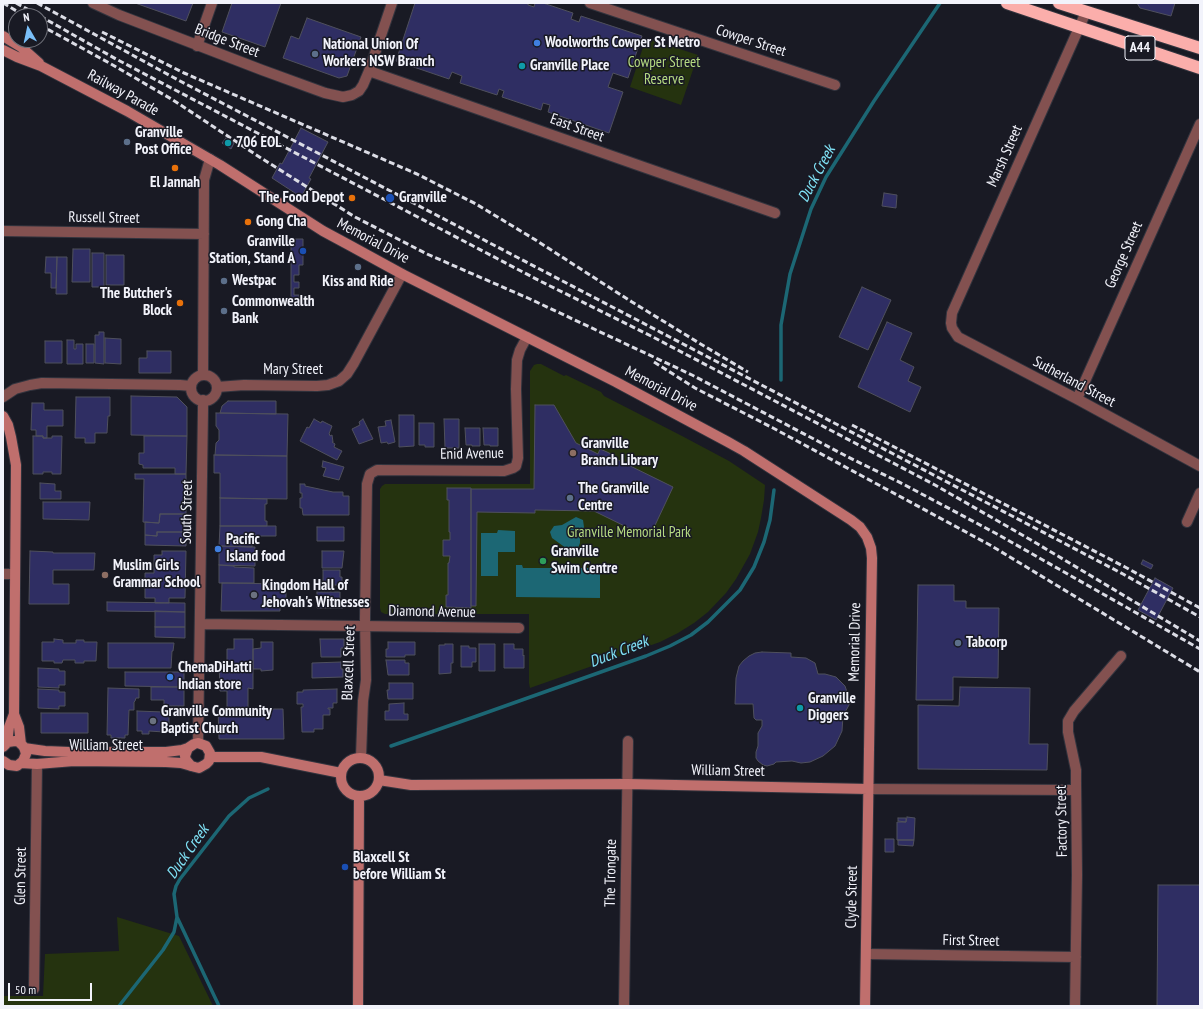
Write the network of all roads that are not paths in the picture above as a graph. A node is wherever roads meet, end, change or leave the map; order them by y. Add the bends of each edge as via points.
1 (94, 3) edge
2 (212, 3) edge
3 (392, 3) edge
4 (590, 3) edge
5 (1007, 3) edge
6 (1059, 3) edge
7 (1086, 12) junction
8 (1080, 27) junction
9 (3, 36) edge
10 (197, 46) junction
11 (1200, 48) edge
12 (3, 50) edge
13 (42, 66) junction
14 (1200, 68) edge
15 (369, 71) junction
16 (835, 85) dead end
17 (1200, 124) edge
18 (210, 159) junction
19 (774, 213) dead end
20 (3, 232) edge
21 (204, 234) junction
22 (402, 274) junction
23 (952, 313) joint
24 (527, 337) junction
25 (203, 375) junction
26 (191, 386) junction
27 (217, 387) junction
28 (3, 397) edge
29 (203, 400) junction
30 (1077, 400) junction
31 (3, 416) edge
32 (1200, 466) edge
33 (370, 474) joint
34 (1200, 493) edge
35 (1187, 522) dead end
36 (3, 574) edge
37 (14, 574) junction
38 (200, 624) junction
39 (365, 626) junction
40 (519, 628) dead end
41 (1121, 656) dead end
42 (14, 714) junction
43 (628, 741) dead end
44 (198, 743) junction
45 (4, 745) edge
46 (23, 746) junction
47 (188, 748) junction
48 (210, 757) junction
49 (361, 757) junction
50 (4, 762) edge
51 (21, 763) junction
52 (37, 764) junction
53 (191, 766) junction
54 (341, 773) junction
55 (379, 780) junction
56 (627, 784) junction
57 (868, 789) junction
58 (1076, 790) junction
59 (358, 796) junction
60 (866, 954) junction
61 (1076, 957) junction
62 (34, 989) dead end
63 (358, 1006) edge
64 (624, 1006) edge
65 (865, 1006) edge
66 (1075, 1006) edge

1 - 10 street, Bridge Street via 119,16
2 - 10 street
3 - 15 street
4 - 16 street, Cowper Street
5 - 8 highway, A44
6 - 7 highway, A44
7 - 8 street, Marsh Street
7 - 11 highway, A44
8 - 14 highway, A44
8 - 23 street, Marsh Street
9 - 13 street, Railway Parade via 21,47
10 - 15 street, Bridge Street via 325,93 343,97 358,91
12 - 13 street, Railway Parade
13 - 18 street, Railway Parade
15 - 19 street, East Street
17 - 30 street, George Street
18 - 21 street via 204,180
18 - 22 street, Memorial Drive via 323,231
20 - 21 street, Russell Street
21 - 25 street
22 - 24 street, Memorial Drive
22 - 27 street, Mary Street via 354,363 339,381 317,386
23 - 30 street, Sutherland Street via 952,328 958,337
24 - 33 street, Enid Avenue via 517,360 516,466 504,471 377,470
24 - 57 street, Memorial Drive via 744,451 851,520 864,532 872,558
25 - 26 street via 195,378
25 - 27 street via 212,378
26 - 28 street via 42,384 15,389
26 - 29 street via 198,400
27 - 29 street via 213,396
29 - 38 street, South Street
30 - 32 street, Sutherland Street
31 - 37 street via 8,425 16,465
33 - 39 street, Blaxcell Street
34 - 35 street
36 - 37 street
37 - 42 street
38 - 39 street, Diamond Avenue
38 - 44 street, South Street
39 - 40 street, Diamond Avenue
39 - 49 street, Blaxcell Street via 366,680 362,701
41 - 58 street, Factory Street via 1068,721 1076,770
42 - 45 street
42 - 46 street
43 - 56 street, The Trongate
44 - 47 street
44 - 48 street via 206,746
45 - 46 street, William Street via 15,741
46 - 47 street, William Street via 45,751 69,752 166,752
46 - 51 street via 26,754
47 - 53 street via 186,760
48 - 53 street via 209,761 199,768
48 - 54 street via 261,757
49 - 54 street via 347,763
49 - 55 street via 375,765
50 - 51 street, William Street via 13,766
51 - 52 street, William Street
52 - 53 street, William Street via 74,761 166,762
52 - 62 street, Glen Street
54 - 59 street via 341,781 346,789
55 - 56 street, William Street via 416,785
55 - 59 street via 372,792
56 - 57 street, William Street
56 - 64 street, The Trongate
57 - 58 street, William Street
57 - 60 street, Clyde Street
58 - 61 street, Factory Street
59 - 63 street
60 - 61 street, First Street
60 - 65 street, Clyde Street
61 - 66 street, Factory Street

